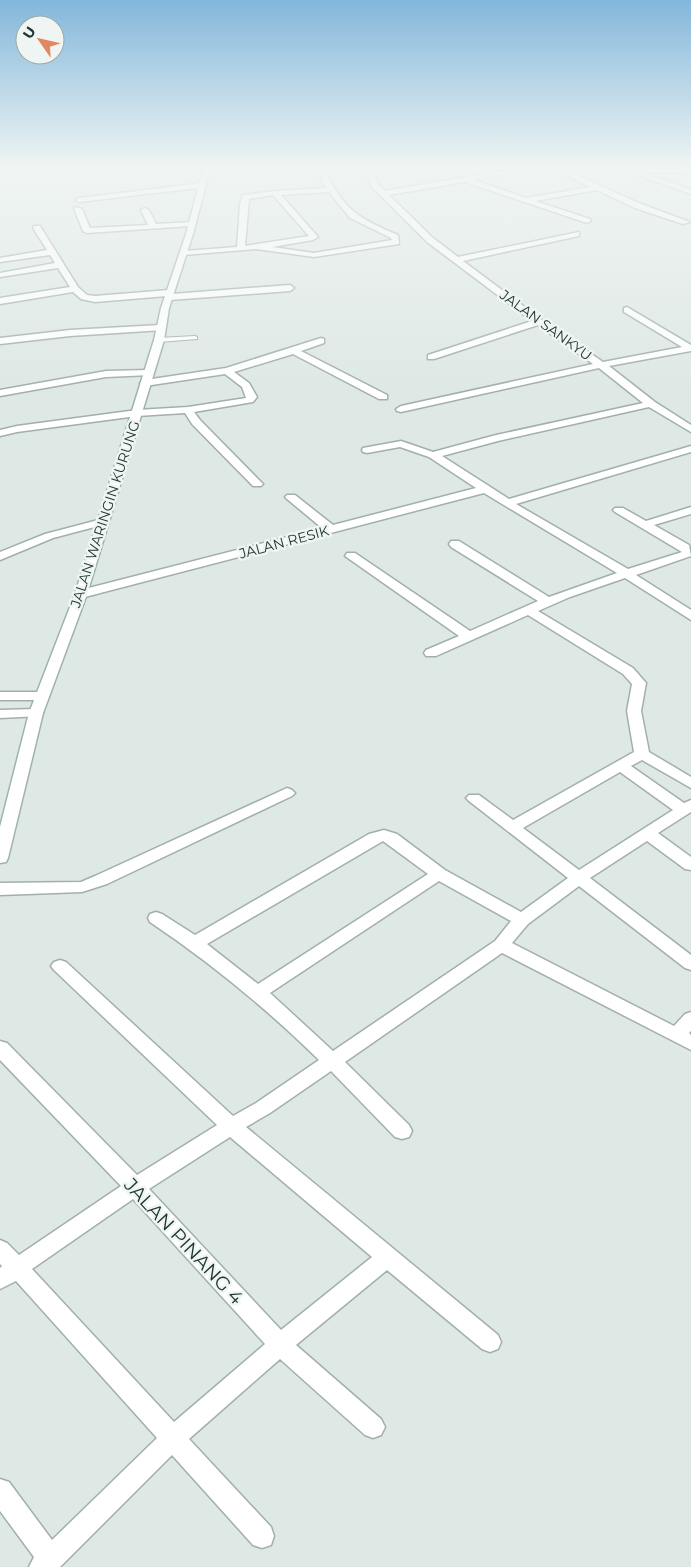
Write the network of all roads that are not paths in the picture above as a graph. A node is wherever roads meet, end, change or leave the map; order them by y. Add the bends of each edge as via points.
1 (46, 242) edge
2 (187, 242) edge
3 (241, 242) edge
4 (292, 242) edge
5 (395, 242) edge
6 (433, 242) edge
7 (539, 242) edge
8 (257, 247) junction
9 (241, 249) junction
10 (52, 252) junction
11 (184, 253) junction
12 (0, 260) edge
13 (457, 260) junction
14 (60, 265) junction
15 (0, 275) edge
16 (290, 288) dead end
17 (75, 289) junction
18 (170, 295) junction
19 (0, 301) edge
20 (627, 310) dead end
21 (539, 322) junction
22 (160, 328) junction
23 (195, 338) dead end
24 (159, 340) junction
25 (0, 341) edge
26 (322, 341) dead end
27 (691, 348) edge
28 (294, 351) junction
29 (431, 357) dead end
30 (602, 365) junction
31 (226, 371) junction
32 (147, 378) junction
33 (0, 394) edge
34 (383, 397) dead end
35 (651, 404) junction
36 (188, 410) junction
37 (401, 410) dead end
38 (137, 413) junction
39 (691, 429) edge
40 (0, 433) edge
41 (691, 449) edge
42 (368, 450) dead end
43 (433, 455) junction
44 (257, 484) dead end
45 (486, 489) junction
46 (291, 497) dead end
47 (507, 503) junction
48 (619, 510) dead end
49 (691, 510) edge
50 (102, 522) junction
51 (644, 525) junction
52 (330, 530) junction
53 (455, 544) dead end
54 (0, 556) edge
55 (351, 556) dead end
56 (625, 573) junction
57 (81, 594) junction
58 (548, 602) junction
59 (530, 611) junction
60 (691, 616) edge
61 (468, 636) junction
62 (431, 653) dead end
63 (0, 696) edge
64 (42, 696) junction
65 (36, 713) junction
66 (0, 714) edge
67 (642, 754) junction
68 (621, 766) junction
69 (691, 782) edge
70 (287, 793) dead end
71 (474, 798) dead end
72 (688, 807) edge
73 (513, 827) junction
74 (649, 834) junction
75 (0, 858) edge
76 (691, 865) edge
77 (439, 874) junction
78 (579, 878) junction
79 (0, 889) edge
80 (156, 918) dead end
81 (522, 920) junction
82 (195, 942) junction
83 (501, 945) junction
84 (691, 964) edge
85 (60, 966) dead end
86 (259, 992) junction
87 (691, 1019) edge
88 (683, 1039) edge
89 (0, 1048) edge
90 (332, 1060) junction
91 (231, 1126) junction
92 (402, 1131) dead end
93 (135, 1187) junction
94 (0, 1249) edge
95 (387, 1257) junction
96 (19, 1268) junction
97 (0, 1280) edge
98 (490, 1342) dead end
99 (280, 1345) junction
100 (374, 1426) dead end
101 (174, 1438) junction
102 (0, 1491) edge
103 (262, 1536) dead end
104 (47, 1563) edge

1 - 10 street
2 - 11 street, JALAN WARINGIN KURUNG
3 - 9 street
4 - 8 street
5 - 8 street via 314,255
6 - 13 street, JALAN SANKYU
7 - 13 street
8 - 9 street
9 - 11 street
10 - 12 street
10 - 14 street
11 - 18 street, JALAN WARINGIN KURUNG
13 - 21 street, JALAN SANKYU
14 - 15 street
14 - 17 street
16 - 18 street
17 - 18 street via 90,299
17 - 19 street
18 - 22 street, JALAN WARINGIN KURUNG
20 - 27 street
21 - 29 street
21 - 30 street, JALAN SANKYU
22 - 24 street, JALAN WARINGIN KURUNG
22 - 25 street
23 - 24 lane
24 - 32 street, JALAN WARINGIN KURUNG
26 - 28 street
27 - 30 street
28 - 31 street
28 - 34 street
30 - 35 street, JALAN SANKYU
30 - 37 street
31 - 32 street
31 - 36 street via 246,385 252,397
32 - 33 street via 106,374
32 - 38 street, JALAN WARINGIN KURUNG
35 - 39 street, JALAN SANKYU
35 - 43 street
36 - 38 street
36 - 44 street
38 - 40 street via 16,428
38 - 50 street, JALAN WARINGIN KURUNG
41 - 47 street
42 - 43 street via 401,444
43 - 45 street
45 - 47 street
45 - 52 street, JALAN RESIK
46 - 52 street
47 - 56 street
48 - 51 street
49 - 51 street
50 - 54 street via 49,536
50 - 57 street, JALAN WARINGIN KURUNG
51 - 56 street via 689,553
52 - 57 street, JALAN RESIK
53 - 58 street
55 - 61 street
56 - 58 street
56 - 60 street
57 - 64 street, JALAN WARINGIN KURUNG
58 - 59 street
59 - 61 street
59 - 67 street via 628,671 639,683 633,700
61 - 62 street
63 - 64 street
64 - 65 street, JALAN WARINGIN KURUNG
65 - 66 street
65 - 75 street, JALAN WARINGIN KURUNG
67 - 68 street
67 - 69 street
68 - 72 street
68 - 73 street
70 - 79 street via 88,885
71 - 73 street
72 - 74 street
73 - 78 street
74 - 76 street
74 - 78 street
77 - 81 street
77 - 82 street via 384,835
77 - 86 street
78 - 81 street
78 - 84 street
80 - 82 street
81 - 83 street
82 - 86 street
83 - 88 street
83 - 90 street
85 - 91 street
86 - 90 street
87 - 88 street
89 - 93 street, JALAN PINANG 4
90 - 91 street
90 - 92 street
91 - 93 street
91 - 95 street
93 - 96 street
93 - 99 street, JALAN PINANG 4
94 - 96 street
95 - 98 street
95 - 99 street
96 - 97 street
96 - 101 street
99 - 100 street, JALAN PINANG 4
99 - 101 street
101 - 103 street
101 - 104 street
102 - 104 street

